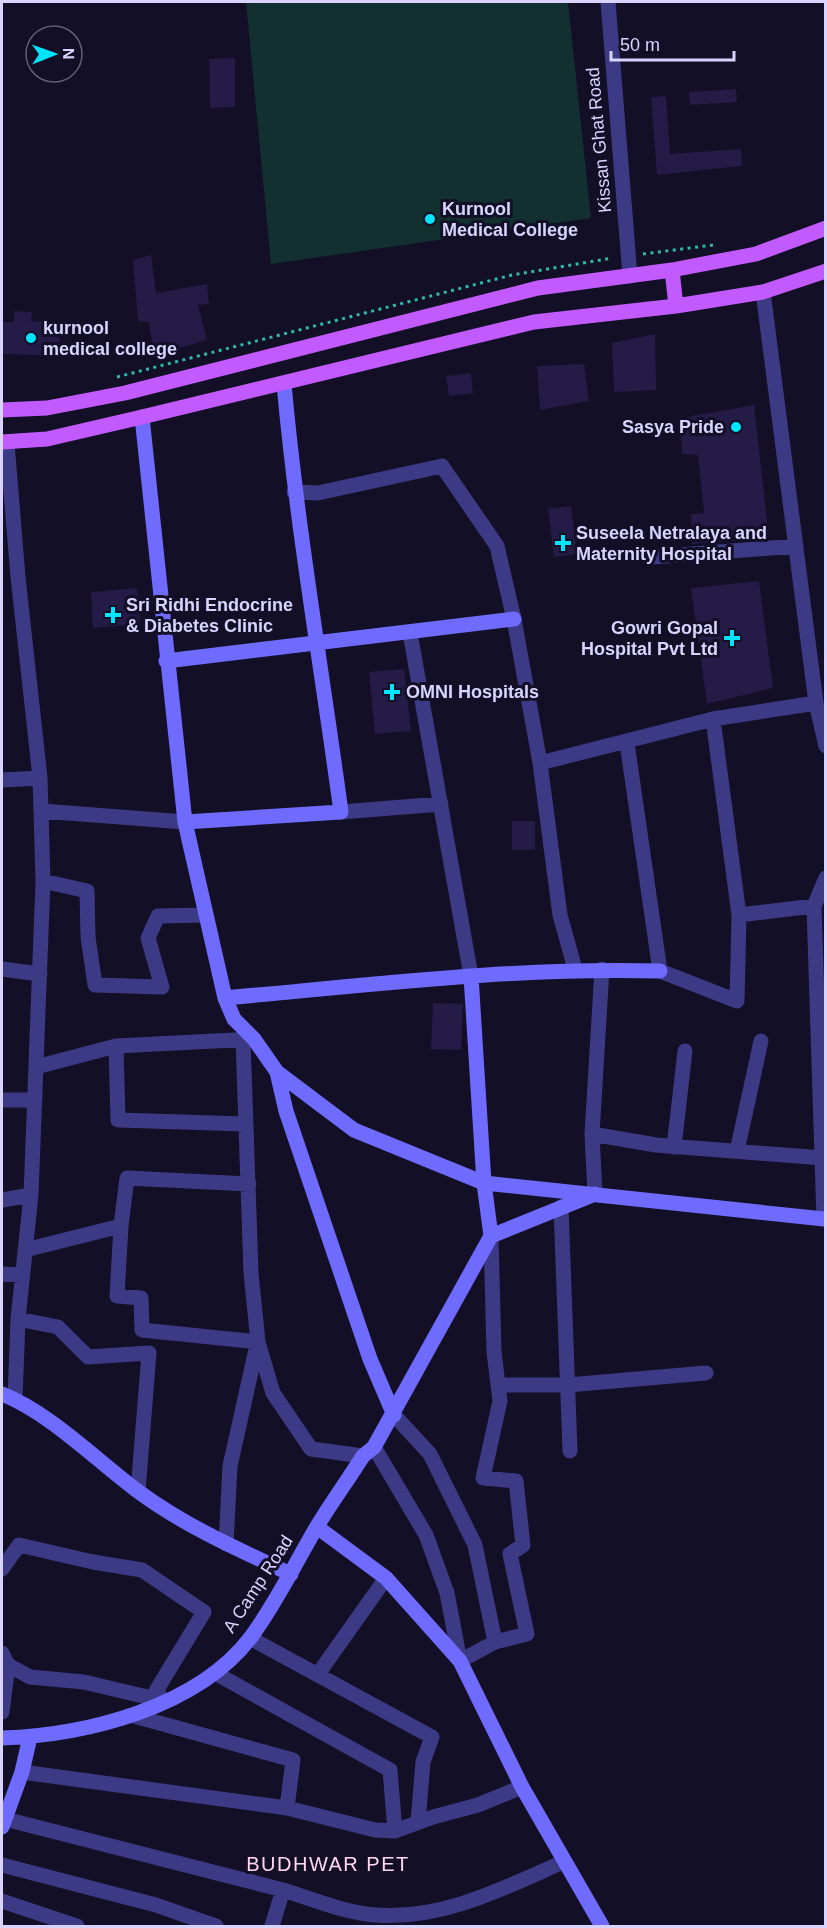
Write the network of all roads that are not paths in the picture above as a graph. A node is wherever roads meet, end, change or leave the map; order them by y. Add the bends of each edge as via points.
1 (608, 2) edge
2 (825, 228) edge
3 (672, 270) junction
4 (825, 271) edge
5 (630, 276) junction
6 (763, 292) junction
7 (676, 306) junction
8 (284, 384) junction
9 (136, 391) junction
10 (2, 410) edge
11 (142, 417) junction
12 (4, 442) edge
13 (294, 492) junction
14 (796, 546) junction
15 (653, 557) dead end
16 (514, 619) junction
17 (410, 633) junction
18 (319, 644) junction
19 (166, 661) junction
20 (816, 703) junction
21 (712, 719) junction
22 (627, 743) junction
23 (825, 746) edge
24 (540, 763) junction
25 (40, 778) junction
26 (2, 780) edge
27 (441, 804) junction
28 (42, 811) junction
29 (341, 812) junction
30 (185, 822) junction
31 (825, 878) edge
32 (44, 881) junction
33 (814, 906) junction
34 (205, 915) junction
35 (739, 915) junction
36 (2, 969) edge
37 (575, 969) junction
38 (602, 969) junction
39 (660, 971) junction
40 (40, 974) junction
41 (471, 976) junction
42 (225, 999) junction
43 (249, 1039) junction
44 (761, 1041) dead end
45 (116, 1046) junction
46 (685, 1051) dead end
47 (36, 1067) junction
48 (277, 1072) junction
49 (2, 1100) edge
50 (35, 1101) junction
51 (245, 1124) junction
52 (592, 1134) junction
53 (674, 1147) junction
54 (737, 1151) junction
55 (823, 1158) junction
56 (484, 1183) junction
57 (249, 1184) junction
58 (595, 1194) junction
59 (31, 1195) junction
60 (2, 1200) edge
61 (561, 1207) junction
62 (120, 1227) junction
63 (491, 1236) junction
64 (25, 1250) junction
65 (2, 1274) edge
66 (22, 1275) junction
67 (18, 1319) junction
68 (258, 1342) junction
69 (706, 1373) dead end
70 (498, 1385) junction
71 (568, 1385) junction
72 (8, 1397) edge
73 (394, 1415) junction
74 (570, 1451) dead end
75 (369, 1452) junction
76 (138, 1491) junction
77 (317, 1527) junction
78 (226, 1544) junction
79 (2, 1569) edge
80 (291, 1574) junction
81 (386, 1578) junction
82 (250, 1638) junction
83 (495, 1642) junction
84 (5, 1659) edge
85 (460, 1661) junction
86 (216, 1673) junction
87 (318, 1674) junction
88 (164, 1701) junction
89 (2, 1712) edge
90 (134, 1716) junction
91 (30, 1737) junction
92 (2, 1738) edge
93 (22, 1772) junction
94 (522, 1787) junction
95 (287, 1808) junction
96 (418, 1822) junction
97 (3, 1823) edge
98 (395, 1831) junction
99 (563, 1862) junction
100 (2, 1865) edge
101 (283, 1890) junction
102 (2, 1901) edge
103 (77, 1926) edge
104 (216, 1926) edge
105 (272, 1926) edge
106 (602, 1926) edge

1 - 5 street, Kissan Ghat Road
2 - 3 main road via 756,254
3 - 5 main road
3 - 7 main road
4 - 6 main road
5 - 9 main road via 538,288
6 - 7 main road
6 - 14 street
7 - 8 main road via 534,322
8 - 11 main road
8 - 13 street
9 - 10 main road via 48,408
9 - 11 main road
11 - 12 main road via 47,439
11 - 19 street
12 - 25 street
13 - 16 street via 318,493 442,466 497,546
13 - 18 street
14 - 15 street
14 - 20 street
16 - 17 street
16 - 24 street
17 - 18 street
17 - 27 street
18 - 19 street
18 - 29 street
19 - 30 street
20 - 21 street
20 - 23 street
21 - 22 street
21 - 35 street
22 - 24 street
22 - 39 street
24 - 37 street via 560,915
25 - 26 street
25 - 28 street
27 - 29 street
27 - 41 street
28 - 30 street
28 - 32 street
29 - 30 street
30 - 34 street
31 - 33 street
32 - 34 street via 87,891 95,985 162,987 148,938 158,916
32 - 40 street
33 - 35 street
33 - 55 street
34 - 42 street
35 - 39 street via 737,1001
36 - 40 street
37 - 38 street
37 - 41 street
38 - 39 street
38 - 52 street
40 - 47 street
41 - 42 street
41 - 56 street
42 - 43 street via 234,1020
43 - 45 street
43 - 48 street
43 - 51 street
44 - 54 street
45 - 47 street
45 - 51 street via 118,1120
46 - 53 street
47 - 50 street
48 - 56 street via 354,1130
48 - 73 street via 286,1111 370,1359
49 - 50 street
50 - 59 street
51 - 57 street
52 - 53 street
52 - 58 street
53 - 54 street
54 - 55 street
55 - 58 street via 824,1219
56 - 58 street
56 - 63 street
57 - 62 street via 127,1179
57 - 68 street via 251,1273
58 - 61 street
59 - 60 street
59 - 64 street
61 - 63 street
61 - 71 street
62 - 64 street
62 - 68 street via 117,1296 141,1298 142,1330
63 - 70 street
63 - 73 street, A Camp Road
64 - 66 street
65 - 66 street
66 - 67 street
67 - 72 street
67 - 76 street via 57,1327 88,1358 149,1353
68 - 75 street via 273,1393 311,1449
68 - 78 street via 230,1466
69 - 71 street
70 - 71 street
70 - 83 street via 500,1401 483,1478 516,1481 523,1545 510,1554 527,1634
71 - 74 street
72 - 76 street
73 - 75 street, A Camp Road
73 - 83 street via 430,1454 475,1545
75 - 77 street, A Camp Road
75 - 85 street via 426,1535 447,1593
76 - 78 street
77 - 80 street, A Camp Road
77 - 81 street
78 - 80 street
79 - 88 street via 19,1545 59,1552 142,1570 204,1612 156,1691
80 - 82 street, A Camp Road
81 - 85 street
81 - 87 street
82 - 86 street, A Camp Road
82 - 87 street
83 - 85 street
84 - 88 street via 30,1677 84,1682
84 - 89 street
85 - 94 street
86 - 88 street, A Camp Road
86 - 98 street via 390,1770
87 - 96 street via 432,1737 423,1762
88 - 90 street, A Camp Road
90 - 91 street, A Camp Road
90 - 95 street via 293,1760
91 - 92 street, A Camp Road
91 - 93 street
93 - 95 street
93 - 97 street
94 - 96 street via 478,1805
94 - 99 street
95 - 98 street via 375,1830
96 - 98 street
97 - 101 street
99 - 101 street via 478,1899 423,1913 375,1915
99 - 106 street
100 - 104 street via 156,1905
101 - 105 street
102 - 103 street

